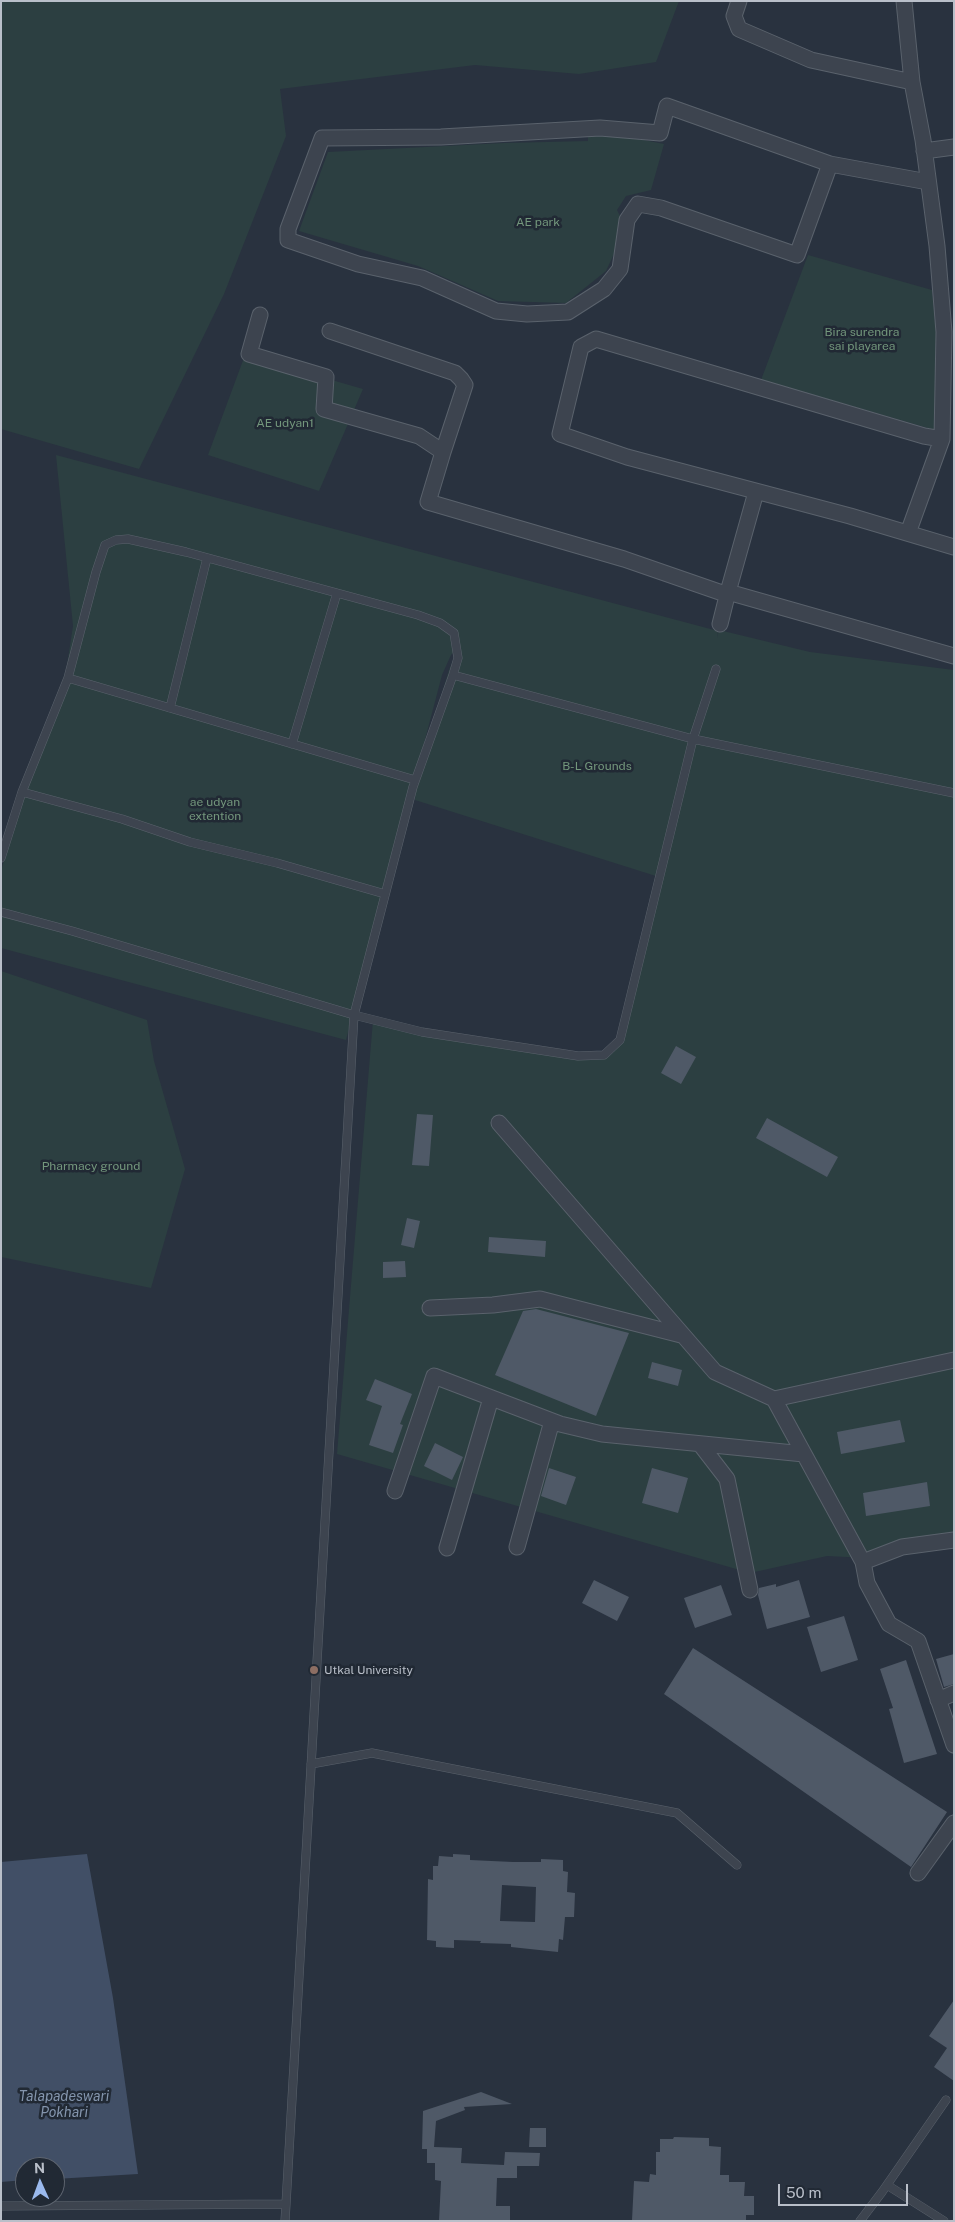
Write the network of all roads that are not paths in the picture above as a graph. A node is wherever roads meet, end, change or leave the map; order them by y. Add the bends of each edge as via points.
1 (738, 1) edge
2 (904, 1) edge
3 (912, 82) junction
4 (954, 147) edge
5 (924, 151) junction
6 (830, 164) junction
7 (928, 182) junction
8 (260, 315) dead end
9 (330, 331) dead end
10 (942, 439) junction
11 (443, 452) junction
12 (756, 492) junction
13 (908, 534) junction
14 (954, 547) edge
15 (207, 558) junction
16 (336, 593) junction
17 (728, 593) junction
18 (720, 624) dead end
19 (954, 656) edge
20 (716, 669) dead end
21 (453, 675) junction
22 (68, 678) junction
23 (170, 708) junction
24 (693, 739) junction
25 (292, 744) junction
26 (416, 780) junction
27 (22, 792) junction
28 (954, 793) edge
29 (1, 858) edge
30 (385, 894) junction
31 (1, 912) edge
32 (354, 1015) junction
33 (499, 1123) dead end
34 (430, 1308) dead end
35 (682, 1335) junction
36 (954, 1360) edge
37 (491, 1398) junction
38 (774, 1399) junction
39 (552, 1421) junction
40 (700, 1444) junction
41 (804, 1454) junction
42 (395, 1491) dead end
43 (954, 1540) edge
44 (517, 1546) dead end
45 (447, 1548) dead end
46 (863, 1562) junction
47 (750, 1590) dead end
48 (954, 1693) edge
49 (938, 1700) junction
50 (954, 1745) edge
51 (311, 1764) junction
52 (954, 1823) edge
53 (737, 1865) dead end
54 (918, 1873) dead end
55 (946, 2100) dead end
56 (887, 2185) junction
57 (286, 2204) junction
58 (1, 2206) edge
59 (285, 2221) edge
60 (860, 2221) edge
61 (944, 2221) edge

1 - 3 street via 734,16 739,30 811,60
2 - 3 street
3 - 5 street
4 - 5 street
5 - 7 street
6 - 6 street via 667,106 660,133 600,128 441,137 322,138 288,228 288,240 358,264 422,278 496,311 527,314 568,312 604,289 620,269 627,220 638,204 661,208 797,255
6 - 7 street
7 - 10 street via 944,332
8 - 11 street via 249,354 326,377 324,409 419,436
9 - 11 street via 455,373 461,379 465,385
10 - 12 street via 596,339 580,347 560,434
10 - 13 street
11 - 17 street via 428,502
12 - 13 street
12 - 17 street
13 - 14 street
15 - 16 lane
15 - 22 lane via 128,539 105,545
15 - 23 lane
16 - 21 lane via 440,623 454,633 458,658
16 - 25 lane
17 - 18 street
17 - 19 street
20 - 24 lane
21 - 24 lane
21 - 26 lane
22 - 23 lane
22 - 27 lane
23 - 25 lane
24 - 28 lane
24 - 32 lane via 620,1040 604,1055 578,1056 422,1032
25 - 26 lane
26 - 30 lane
27 - 29 lane
27 - 30 lane via 190,842
30 - 32 lane
31 - 32 lane
32 - 51 lane
33 - 35 street
34 - 35 street via 540,1299
35 - 38 street via 715,1372
36 - 38 street
37 - 39 street
37 - 42 street via 434,1376
37 - 45 street
38 - 41 street
39 - 40 street via 602,1434
39 - 44 street
40 - 41 street
40 - 47 street via 727,1479
41 - 46 street
43 - 46 street via 902,1547
46 - 49 street via 867,1583 889,1624 918,1641
48 - 49 street
49 - 50 street
51 - 53 lane via 372,1753 677,1813
51 - 57 lane
52 - 54 street
55 - 56 lane
56 - 60 lane
56 - 61 lane
57 - 58 lane
57 - 59 lane

